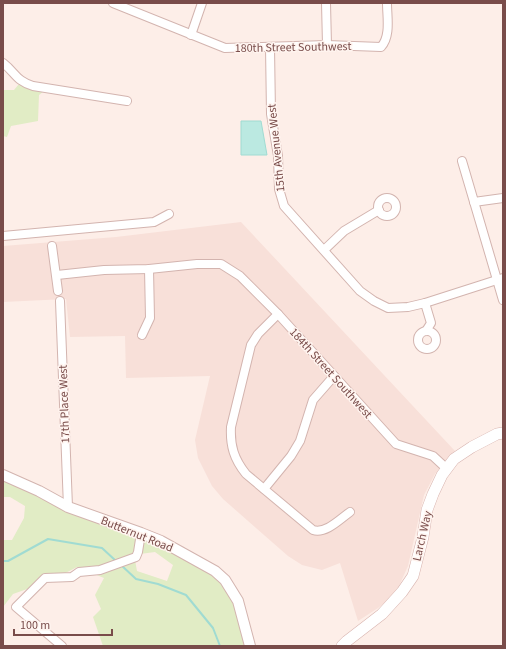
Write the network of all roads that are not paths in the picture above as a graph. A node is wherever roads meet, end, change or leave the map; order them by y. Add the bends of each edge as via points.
1 (113, 3) edge
2 (202, 3) edge
3 (326, 3) edge
4 (387, 3) edge
5 (191, 35) junction
6 (327, 45) junction
7 (270, 47) junction
8 (3, 63) edge
9 (127, 101) dead end
10 (462, 161) dead end
11 (503, 198) edge
12 (474, 202) junction
13 (379, 210) dead end
14 (169, 214) dead end
15 (3, 236) edge
16 (52, 246) dead end
17 (324, 250) junction
18 (149, 269) junction
19 (57, 275) junction
20 (500, 279) edge
21 (58, 291) dead end
22 (503, 300) edge
23 (60, 301) dead end
24 (425, 303) junction
25 (278, 314) junction
26 (426, 331) dead end
27 (142, 335) dead end
28 (334, 376) junction
29 (503, 433) edge
30 (447, 469) junction
31 (3, 475) edge
32 (264, 489) junction
33 (68, 507) junction
34 (350, 512) dead end
35 (141, 533) junction
36 (62, 646) edge
37 (250, 646) edge
38 (342, 646) edge

1 - 5 street, 180th Street Southwest
2 - 5 street
3 - 6 street
4 - 6 street, 180th Street Southwest via 387,35 381,46
5 - 7 street, 180th Street Southwest via 225,48
6 - 7 street, 180th Street Southwest
7 - 17 street, 15th Avenue West via 271,114 278,156 279,188 284,206
8 - 9 street via 18,79 33,86
10 - 12 street
11 - 12 street
12 - 20 street
13 - 17 street via 344,231
14 - 15 street via 154,222
16 - 19 street
17 - 24 street, 15th Avenue West via 360,290 388,308
18 - 19 street
18 - 25 street, 184th Street Southwest via 221,264 240,276
18 - 27 street via 150,318
19 - 21 street
20 - 22 street
20 - 24 street, 15th Avenue West
23 - 33 street, 17th Place West
24 - 26 street via 431,323
25 - 28 street, 184th Street Southwest
25 - 32 street via 251,345 230,439 238,463 246,474
28 - 30 street, 184th Street Southwest via 396,444 433,456
28 - 32 street via 313,400 300,442
29 - 30 main road, Larch Way via 472,447 454,459
30 - 38 main road, Larch Way via 433,494 413,576 382,614
31 - 33 street, Butternut Road
32 - 34 street via 317,531 324,530
33 - 35 street, Butternut Road
35 - 36 street via 136,557 110,568 79,572 72,577 45,578 16,607
35 - 37 street, Butternut Road via 161,541 215,571 225,580 240,608

